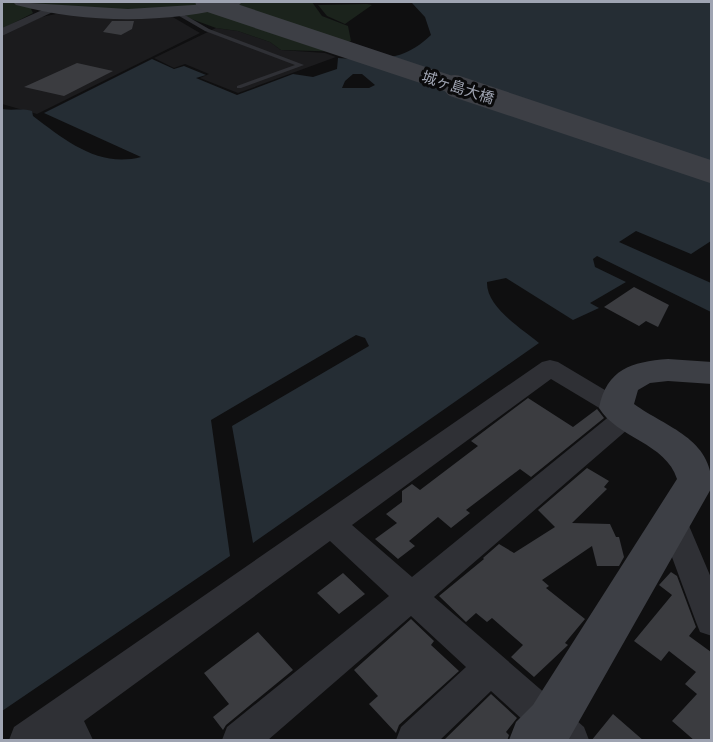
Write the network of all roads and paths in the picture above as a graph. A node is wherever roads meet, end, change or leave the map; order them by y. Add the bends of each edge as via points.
1 (21, 2) edge
2 (202, 2) edge
3 (234, 2) edge
4 (53, 9) junction
5 (176, 12) junction
6 (2, 32) edge
7 (239, 87) dead end
8 (711, 172) edge
9 (711, 373) edge
10 (621, 413) junction
11 (674, 522) junction
12 (330, 523) junction
13 (412, 598) junction
14 (711, 622) edge
15 (489, 669) junction
16 (67, 729) edge
17 (552, 734) edge
18 (27, 741) edge
19 (240, 741) edge
20 (414, 741) edge

1 - 4 street
2 - 8 street, 城ヶ島大橋, bridge
3 - 5 street
4 - 5 street
4 - 6 street
5 - 7 lane via 207,30 301,65
9 - 10 street via 679,369 649,372 619,391
10 - 11 street via 681,453 695,469 693,489
10 - 12 street via 550,368
10 - 13 street
11 - 14 street
11 - 17 street
12 - 13 street
12 - 16 street
13 - 15 street
13 - 19 street
15 - 17 street
15 - 20 street
16 - 18 street

